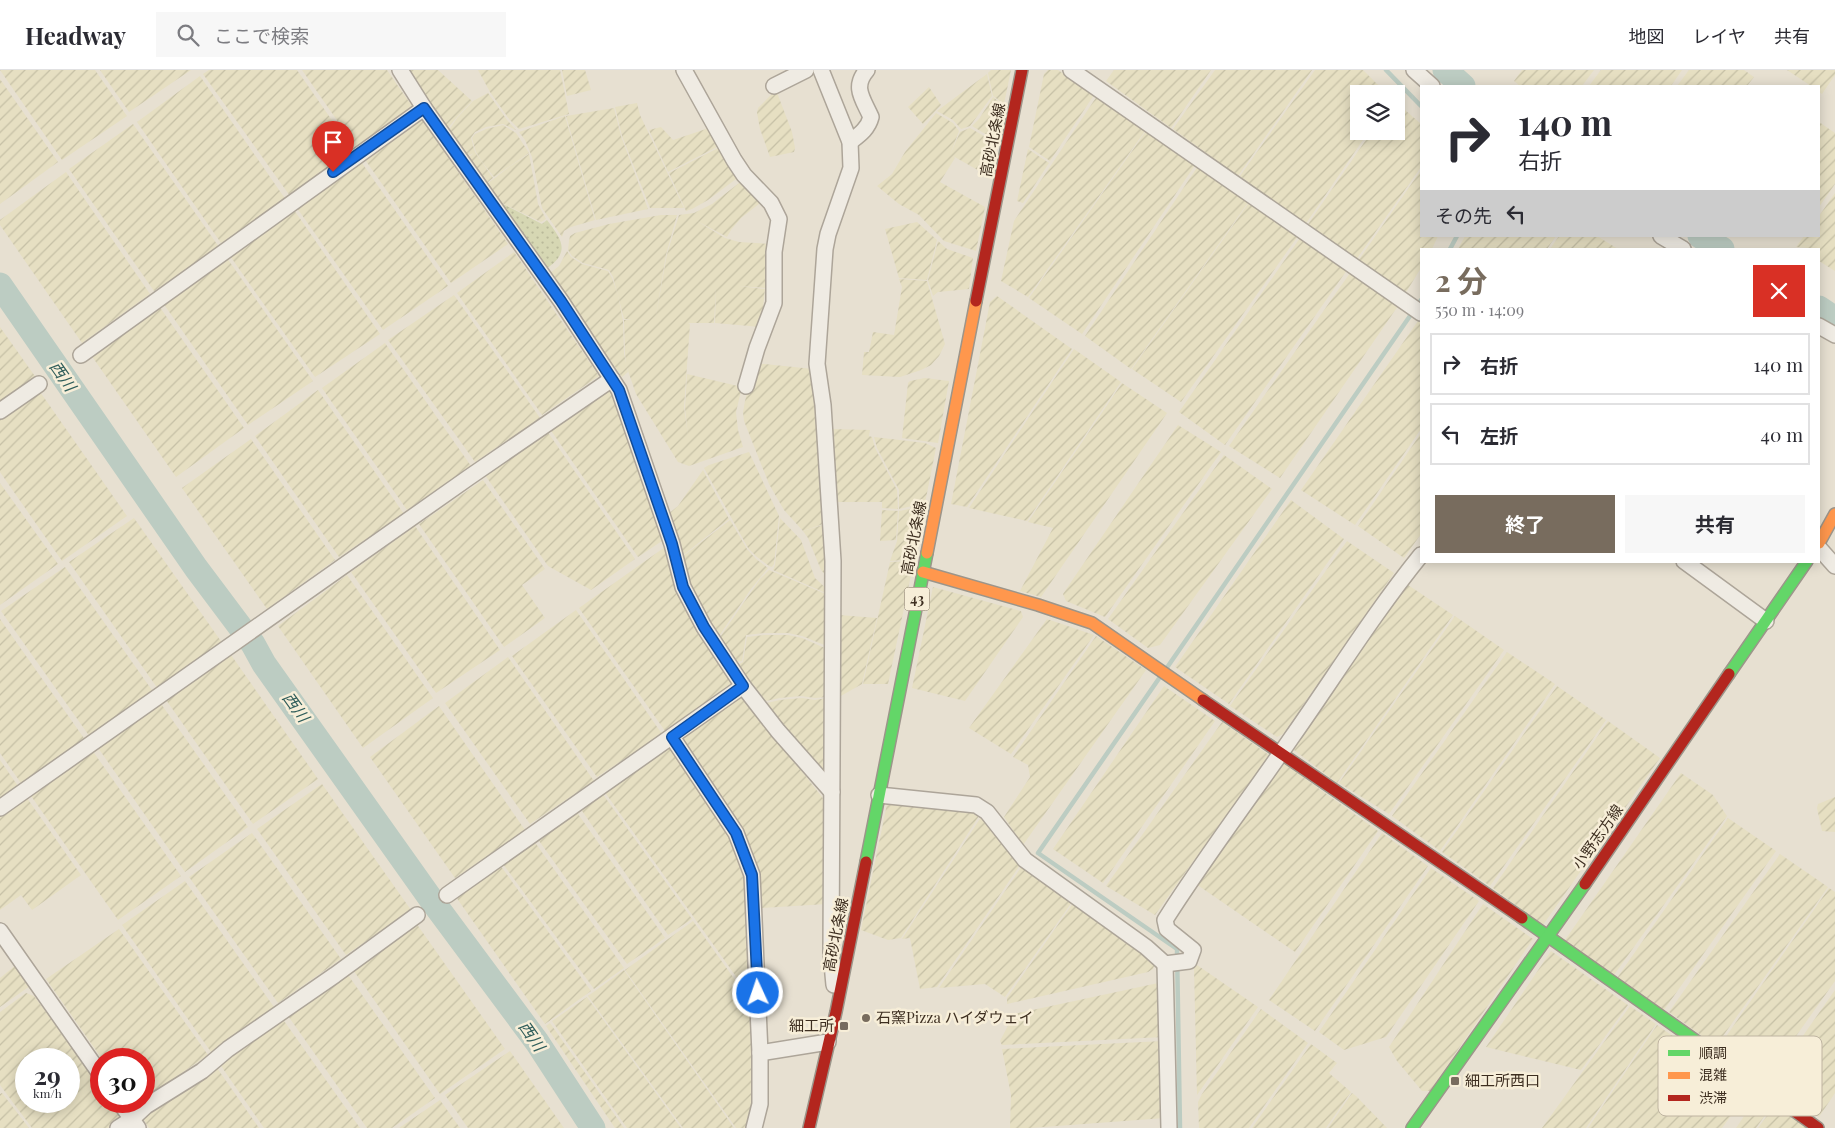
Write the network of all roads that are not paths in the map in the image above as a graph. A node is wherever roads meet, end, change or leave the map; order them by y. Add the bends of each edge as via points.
1 (400, 70) edge
2 (684, 70) edge
3 (806, 70) edge
4 (821, 70) edge
5 (867, 70) edge
6 (1022, 70) edge
7 (1071, 70) edge
8 (1414, 70) edge
9 (1431, 85) edge
10 (774, 86) dead end
11 (424, 108) junction
12 (850, 142) junction
13 (1663, 237) edge
14 (1681, 248) edge
15 (1420, 311) edge
16 (1820, 327) edge
17 (1835, 335) edge
18 (81, 355) dead end
19 (612, 379) junction
20 (39, 384) dead end
21 (746, 386) dead end
22 (0, 411) edge
23 (1835, 514) edge
24 (1820, 541) edge
25 (1820, 549) edge
26 (1420, 556) edge
27 (1687, 563) edge
28 (1806, 563) edge
29 (1835, 566) edge
30 (923, 572) junction
31 (1766, 621) junction
32 (743, 686) junction
33 (672, 737) junction
34 (1281, 752) junction
35 (832, 792) junction
36 (879, 795) junction
37 (0, 808) edge
38 (447, 895) dead end
39 (417, 915) dead end
40 (1549, 936) junction
41 (2, 938) edge
42 (1165, 964) junction
43 (836, 1012) junction
44 (1689, 1036) edge
45 (828, 1042) junction
46 (760, 1052) junction
47 (90, 1060) edge
48 (1801, 1116) edge
49 (135, 1123) edge
50 (118, 1128) edge
51 (754, 1128) edge
52 (809, 1128) edge
53 (1169, 1128) edge
54 (1412, 1128) edge
55 (1818, 1128) edge

1 - 11 street
2 - 21 street via 744,175 771,203 779,219 774,252 774,303
3 - 10 street
4 - 12 street
5 - 12 street via 860,78 859,91 871,117 864,131
6 - 30 main road, 高砂北条線 / 43
7 - 15 street
8 - 9 street
11 - 18 street
11 - 19 street via 557,294
12 - 35 street via 851,168 825,249 817,364 823,405 833,560
13 - 14 street
16 - 17 street
19 - 32 street via 619,390 667,528 683,587 704,627
19 - 37 street
20 - 22 street
23 - 24 main road
25 - 29 street
26 - 34 street via 1390,593
27 - 31 street
28 - 31 main road, 小野志方線
30 - 34 main road via 1092,623
30 - 36 main road, 高砂北条線 / 43
31 - 40 main road, 小野志方線
32 - 33 street
32 - 35 street
33 - 38 street
33 - 46 street via 736,833 752,875
34 - 40 main road
34 - 42 street via 1165,920 1167,929 1193,950 1190,961
35 - 43 street via 831,953
36 - 42 street via 976,804 1025,860
36 - 43 main road, 高砂北条線 / 43
39 - 49 street via 228,1049 202,1071 146,1106
40 - 44 main road
40 - 54 main road, 小野志方線
41 - 47 street
42 - 53 street
43 - 45 main road, 高砂北条線 / 43
45 - 46 street
45 - 52 main road, 高砂北条線 / 43
46 - 51 street via 760,1104
48 - 55 main road
49 - 50 street

